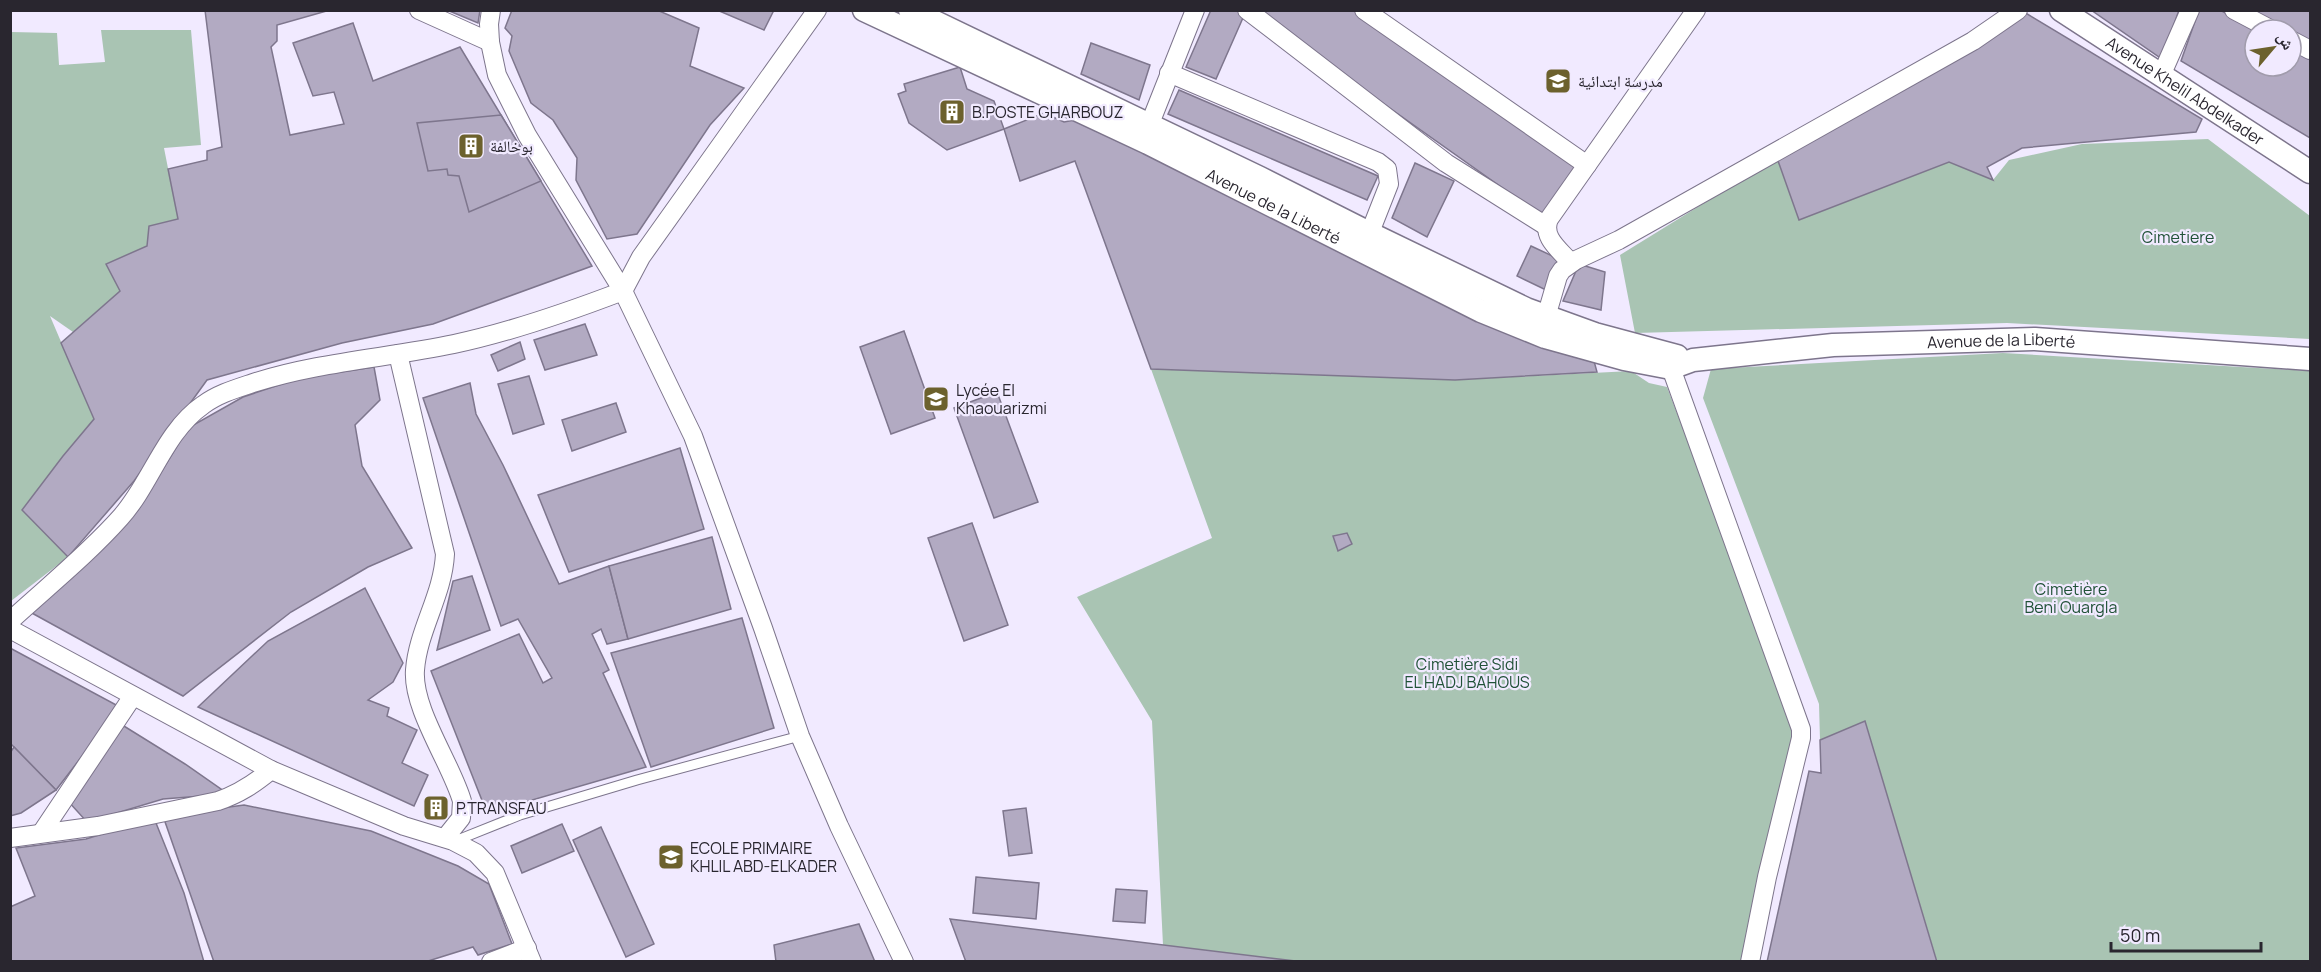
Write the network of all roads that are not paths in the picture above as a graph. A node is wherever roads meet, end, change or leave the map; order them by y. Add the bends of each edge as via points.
1 (419, 10) edge
2 (491, 10) edge
3 (817, 10) edge
4 (864, 10) edge
5 (910, 10) edge
6 (1195, 10) edge
7 (1247, 10) edge
8 (1364, 10) edge
9 (1696, 10) edge
10 (2018, 10) edge
11 (2061, 10) edge
12 (2190, 10) edge
13 (2234, 10) edge
14 (2249, 18) edge
15 (490, 42) junction
16 (1169, 74) junction
17 (2161, 76) junction
18 (1149, 126) junction
19 (1587, 165) junction
20 (2310, 172) edge
21 (1546, 226) junction
22 (1366, 242) junction
23 (1571, 263) junction
24 (623, 291) junction
25 (1546, 317) junction
26 (398, 354) junction
27 (2310, 359) edge
28 (1670, 361) junction
29 (10, 621) edge
30 (10, 629) edge
31 (133, 696) junction
32 (800, 736) junction
33 (271, 770) junction
34 (42, 832) junction
35 (10, 838) edge
36 (449, 840) junction
37 (530, 955) edge
38 (491, 962) edge
39 (904, 962) edge
40 (1749, 962) edge

1 - 15 street
2 - 15 street
3 - 24 street via 640,257
4 - 22 street, Avenue de la Liberté
5 - 18 street, Avenue de la Liberté
6 - 16 street
7 - 21 street via 1446,163
8 - 19 street
9 - 19 street
10 - 23 street via 1972,41 1619,240
11 - 17 street, Avenue Khelil Abdelkader
12 - 17 street
13 - 14 street
15 - 24 street via 497,75 527,135
16 - 18 street
16 - 22 street via 1387,169 1389,184
17 - 20 street, Avenue Khelil Abdelkader
18 - 22 street, Avenue de la Liberté via 1260,178
19 - 21 street
21 - 23 street via 1548,236
22 - 25 street, Avenue de la Liberté
22 - 28 street, Avenue de la Liberté via 1523,330 1624,359
23 - 25 street via 1558,276
24 - 26 street via 487,336
24 - 32 street via 693,436
25 - 28 street, Avenue de la Liberté
26 - 29 street via 270,378 226,392 203,405 170,442 120,518
26 - 36 street via 445,554 440,588 420,643 415,671 417,692 462,801 461,818
27 - 28 street, Avenue de la Liberté via 2004,339 1833,345
28 - 40 street via 1801,729
30 - 31 street
31 - 33 street
31 - 34 street
32 - 36 lane via 520,814
32 - 39 street
33 - 34 street via 236,795 218,801 98,826
33 - 36 street via 405,826
34 - 35 street
36 - 37 street via 476,853 495,873
37 - 38 street

